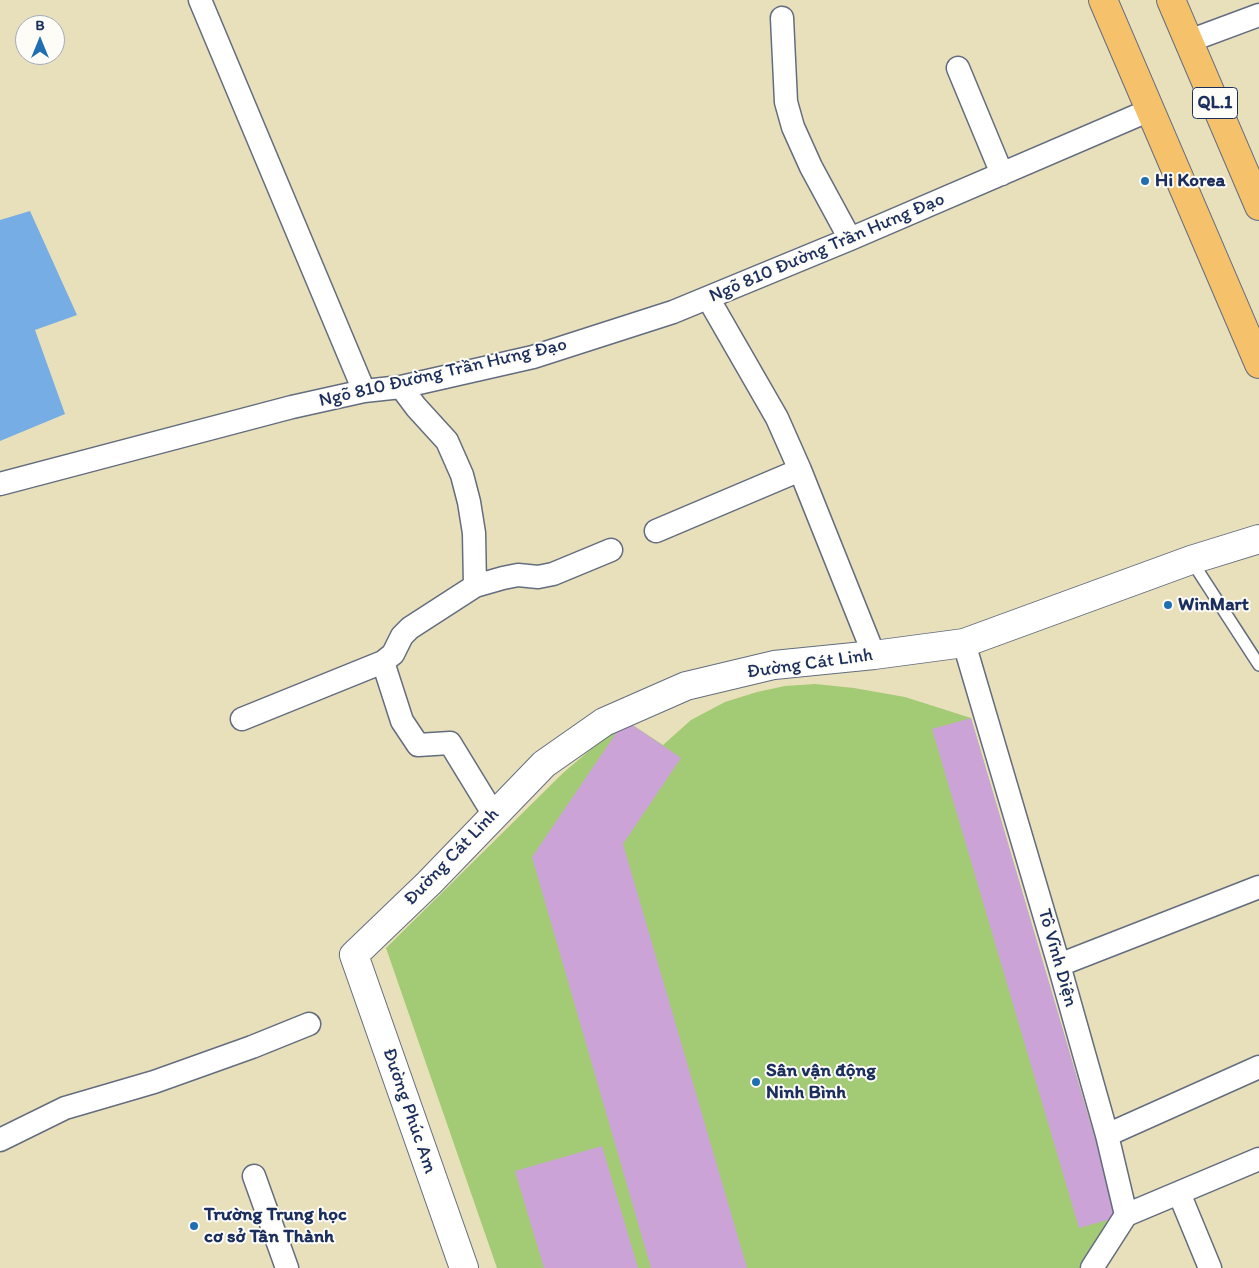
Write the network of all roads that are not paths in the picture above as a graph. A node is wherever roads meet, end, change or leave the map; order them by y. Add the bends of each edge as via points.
1 (200, 0) edge
2 (1103, 0) edge
3 (1171, 0) edge
4 (1259, 15) edge
5 (782, 18) dead end
6 (1189, 41) junction
7 (958, 68) dead end
8 (1150, 110) junction
9 (1002, 174) junction
10 (1259, 206) edge
11 (850, 239) junction
12 (708, 298) junction
13 (1259, 364) edge
14 (401, 387) junction
15 (364, 391) junction
16 (800, 470) junction
17 (0, 484) edge
18 (656, 531) dead end
19 (1259, 538) edge
20 (611, 550) dead end
21 (1190, 560) junction
22 (475, 586) junction
23 (964, 643) junction
24 (874, 655) junction
25 (383, 662) junction
26 (1259, 664) edge
27 (242, 719) dead end
28 (494, 815) junction
29 (1259, 887) edge
30 (354, 955) joint
31 (1059, 965) junction
32 (309, 1024) dead end
33 (1259, 1067) edge
34 (1107, 1135) junction
35 (0, 1140) edge
36 (1259, 1159) edge
37 (254, 1176) dead end
38 (1178, 1193) junction
39 (1126, 1215) junction
40 (287, 1268) edge
41 (464, 1268) edge
42 (1092, 1268) edge
43 (1210, 1268) edge

1 - 15 street
2 - 8 highway
3 - 6 highway, QL.1
4 - 6 street
5 - 11 street via 786,102 793,127
6 - 10 highway, QL.1
7 - 9 street
8 - 9 street, Ngõ 810 Đường Trần Hưng Đạo
8 - 13 highway
9 - 11 street, Ngõ 810 Đường Trần Hưng Đạo
11 - 12 street, Ngõ 810 Đường Trần Hưng Đạo
12 - 14 street, Ngõ 810 Đường Trần Hưng Đạo via 533,357
12 - 16 street via 777,418
14 - 15 street, Ngõ 810 Đường Trần Hưng Đạo
14 - 22 street via 447,441 462,475 474,533
15 - 17 street, Ngõ 810 Đường Trần Hưng Đạo
16 - 18 street
16 - 24 street
19 - 21 street, Đường Cát Linh
20 - 22 street via 553,574 538,577 518,575
21 - 23 street, Đường Cát Linh
21 - 26 lane
22 - 25 street via 410,628 393,654
23 - 24 street, Đường Cát Linh
23 - 31 street, Tô Vĩnh Diện
24 - 28 street, Đường Cát Linh via 774,665 686,686 604,722 544,764
25 - 27 street
25 - 28 street via 402,721 418,745 450,743
28 - 30 street, Đường Cát Linh
29 - 31 street
30 - 41 street, Đường Phúc Am
31 - 34 street, Tô Vĩnh Diện
32 - 35 street via 154,1082 65,1108
33 - 34 street
34 - 39 street, Tô Vĩnh Diện
36 - 38 street
37 - 40 street
38 - 39 street
38 - 43 street
39 - 42 street

